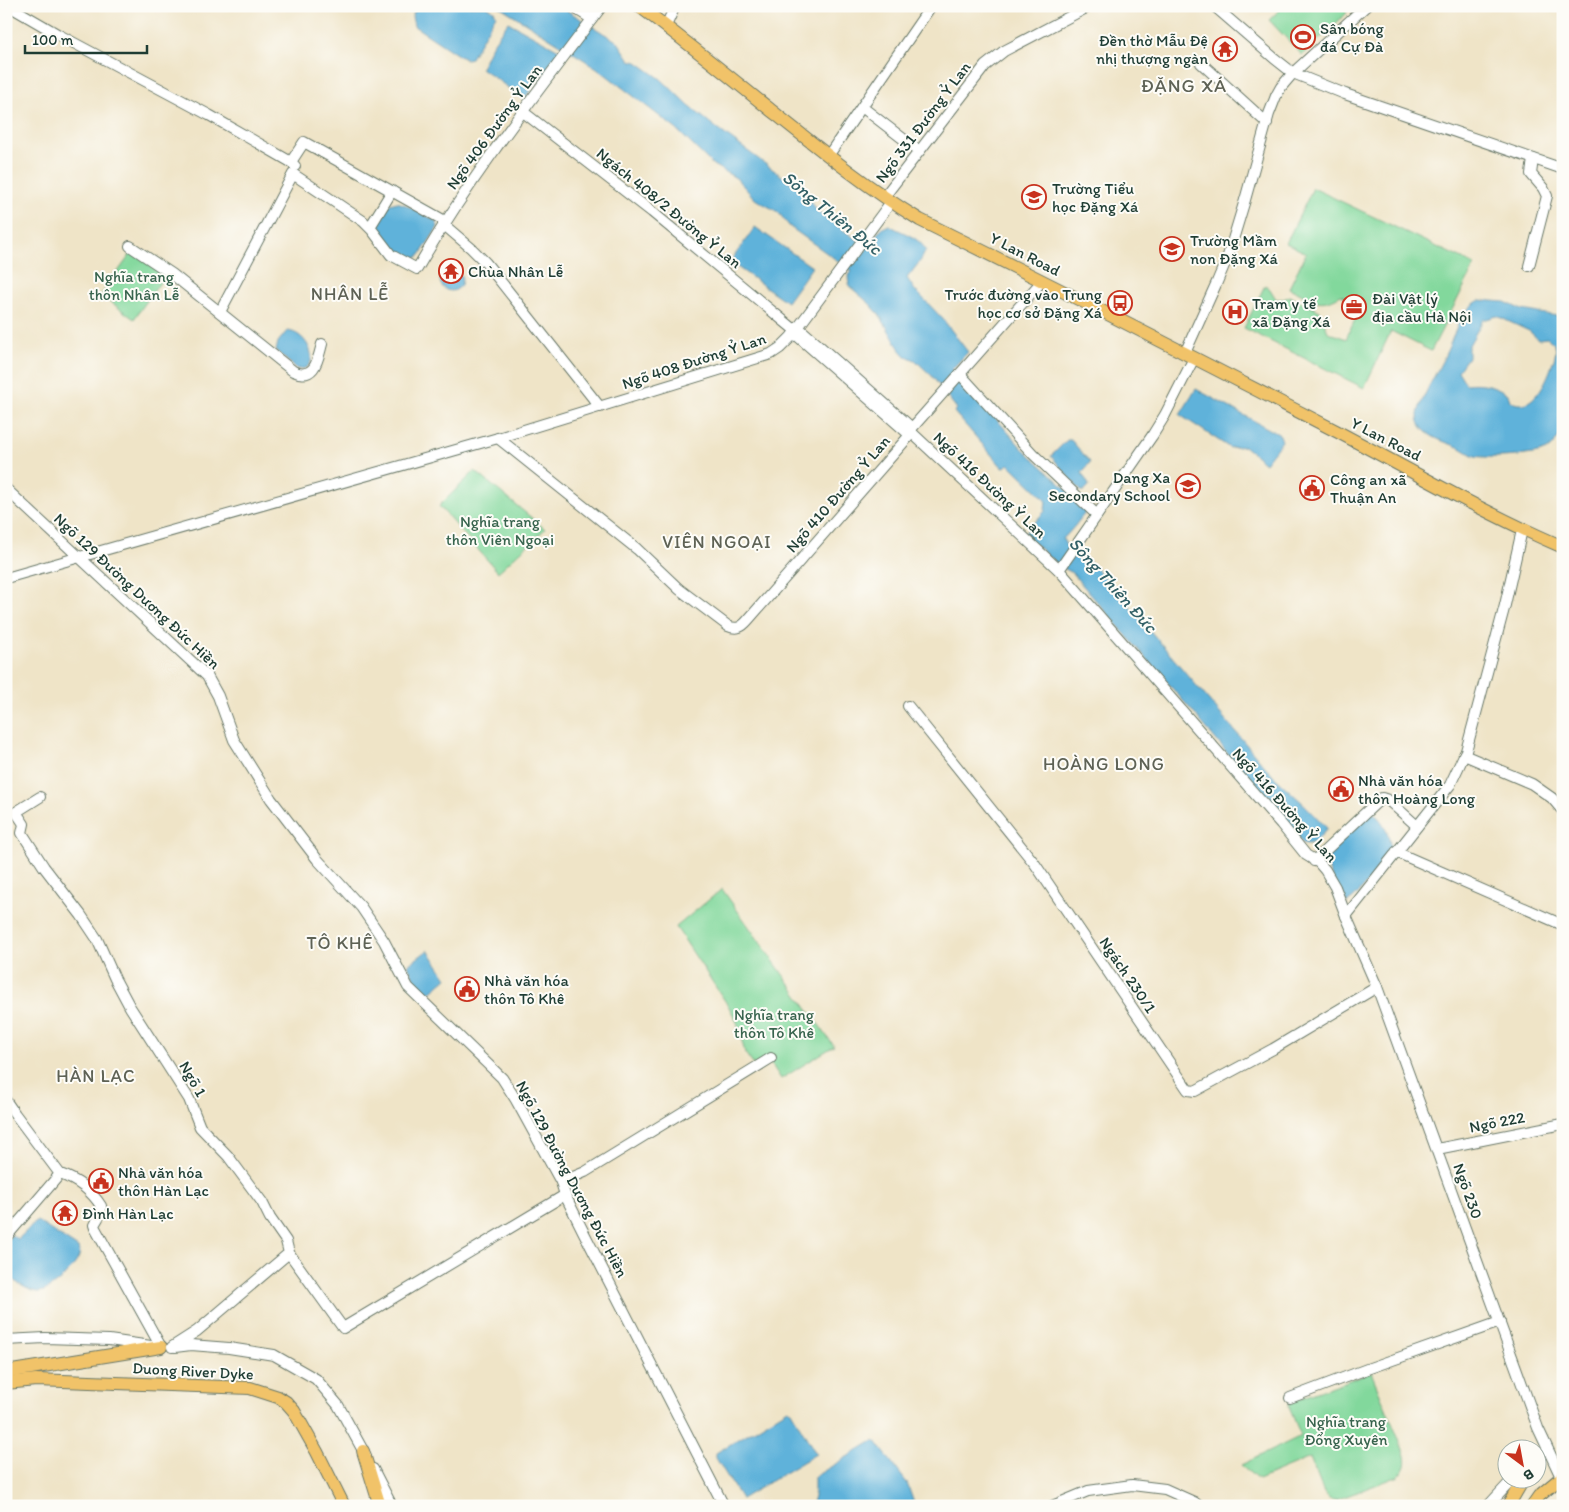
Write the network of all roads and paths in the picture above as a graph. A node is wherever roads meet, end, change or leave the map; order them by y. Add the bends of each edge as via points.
1 (9, 6) edge
2 (571, 6) edge
3 (602, 6) edge
4 (639, 6) edge
5 (675, 6) edge
6 (931, 6) edge
7 (1090, 6) edge
8 (1214, 6) edge
9 (1366, 6) edge
10 (592, 19) junction
11 (666, 26) junction
12 (1201, 63) dead end
13 (1293, 73) junction
14 (862, 107) junction
15 (522, 111) junction
16 (1267, 123) junction
17 (919, 151) junction
18 (828, 156) junction
19 (1533, 159) junction
20 (291, 162) junction
21 (1563, 170) edge
22 (293, 174) junction
23 (392, 192) junction
24 (887, 200) junction
25 (444, 222) junction
26 (370, 227) junction
27 (130, 246) dead end
28 (1530, 266) dead end
29 (1042, 281) junction
30 (220, 312) junction
31 (796, 330) junction
32 (322, 344) dead end
33 (1189, 355) junction
34 (960, 374) junction
35 (853, 380) joint
36 (600, 407) junction
37 (911, 432) junction
38 (498, 438) junction
39 (6, 489) edge
40 (1097, 515) junction
41 (1522, 530) junction
42 (1563, 547) edge
43 (78, 557) junction
44 (1059, 570) junction
45 (6, 578) edge
46 (908, 706) dead end
47 (1464, 755) junction
48 (40, 797) dead end
49 (1563, 811) edge
50 (1417, 826) junction
51 (1396, 852) junction
52 (1314, 861) junction
53 (1346, 916) junction
54 (1563, 925) edge
55 (1377, 987) junction
56 (771, 1058) dead end
57 (6, 1100) edge
58 (1563, 1124) edge
59 (1437, 1149) junction
60 (60, 1174) junction
61 (561, 1182) junction
62 (565, 1195) junction
63 (6, 1237) edge
64 (289, 1253) junction
65 (1500, 1322) junction
66 (6, 1340) edge
67 (166, 1347) junction
68 (6, 1372) edge
69 (6, 1383) edge
70 (1290, 1398) dead end
71 (363, 1451) junction
72 (1562, 1477) edge
73 (1503, 1490) edge
74 (1517, 1490) edge
75 (344, 1506) edge
76 (380, 1506) edge
77 (392, 1506) edge
78 (724, 1506) edge
79 (1052, 1506) edge
80 (1199, 1506) edge
81 (1488, 1506) edge
82 (1508, 1506) edge
83 (1532, 1506) edge

1 - 20 street
2 - 10 street
3 - 10 street, Ngõ 406 Đường Ỷ Lan
4 - 11 main road, Y Lan Road
5 - 11 street
6 - 14 street
7 - 17 street, Ngõ 331 Đường Ỷ Lan via 994,58
8 - 13 street
9 - 13 street
10 - 15 street, Ngõ 406 Đường Ỷ Lan
11 - 18 main road, Y Lan Road
12 - 16 street
13 - 16 street via 1276,96
13 - 19 street
14 - 17 street
14 - 18 street
15 - 25 street, Ngõ 406 Đường Ỷ Lan
15 - 31 street, Ngách 408/2 Đường Ỷ Lan
16 - 33 street via 1228,256
17 - 24 street, Ngõ 331 Đường Ỷ Lan
18 - 24 main road, Y Lan Road
19 - 21 street
19 - 28 street via 1531,174 1547,196
20 - 22 street via 296,166
20 - 23 street via 304,142
22 - 26 street
22 - 30 street
23 - 25 street
23 - 26 street
24 - 29 main road, Y Lan Road
24 - 31 street, Ngõ 408 Đường Ỷ Lan via 872,228
25 - 26 street, Ngõ 406 Đường Ỷ Lan via 417,269 391,254
25 - 36 street via 486,263
27 - 30 street
29 - 33 main road, Y Lan Road
29 - 34 street, Ngõ 410 Đường Ỷ Lan
30 - 32 street via 297,373 313,369
31 - 35 street, Ngách 408/2 Đường Ỷ Lan
31 - 36 street, Ngõ 408 Đường Ỷ Lan via 780,348 764,357
33 - 40 street via 1165,415
33 - 41 main road, Y Lan Road
34 - 37 street, Ngõ 410 Đường Ỷ Lan
34 - 40 street via 1033,454
35 - 37 street, Ngõ 416 Đường Ỷ Lan
36 - 38 street, Ngõ 408 Đường Ỷ Lan
37 - 38 street, Ngõ 410 Đường Ỷ Lan via 748,620 736,628 728,626 688,596 637,550
37 - 44 street, Ngõ 416 Đường Ỷ Lan
38 - 43 street, Ngõ 408 Đường Ỷ Lan
39 - 43 street, Ngõ 129 Đường Dương Đức Hiền
40 - 44 street
41 - 42 main road, Y Lan Road
41 - 47 street via 1505,606
43 - 45 street, Ngõ 408 Đường Ỷ Lan
43 - 61 street, Ngõ 129 Đường Dương Đức Hiền via 207,676 234,740 271,798 317,859 361,907 384,941 408,987 502,1078
44 - 52 street, Ngõ 416 Đường Ỷ Lan
46 - 55 street, Ngách 230/1 via 1035,864 1188,1090 1195,1091 1273,1049
47 - 49 street via 1532,784 1552,798
47 - 50 street via 1450,785
48 - 64 street, Ngõ 1 via 16,812 24,824 22,833 97,939 130,1007 189,1099 200,1127 228,1156 262,1202 286,1241
50 - 51 street
50 - 52 street via 1382,798
51 - 53 street
51 - 54 street
52 - 53 street, Ngõ 416 Đường Ỷ Lan via 1330,878
53 - 55 street, Ngõ 230
55 - 59 street, Ngõ 230
56 - 61 street via 585,1172
57 - 60 street
58 - 59 street, Ngõ 222
59 - 65 street, Ngõ 230
60 - 63 street
60 - 67 street via 83,1186 101,1206 95,1228
61 - 62 street, Ngõ 129 Đường Dương Đức Hiền
62 - 64 street via 343,1328
62 - 78 street, Ngõ 129 Đường Dương Đức Hiền
64 - 67 street via 197,1331
65 - 70 street
65 - 72 street, Ngõ 230 via 1538,1428
66 - 67 street via 109,1340
67 - 68 main road
67 - 71 street via 191,1345 274,1354 316,1379 338,1405
69 - 75 main road, Duong River Dyke via 36,1380 250,1388 278,1397 301,1421
71 - 76 main road
71 - 77 street
72 - 83 main road via 1538,1496
73 - 81 street
74 - 82 main road
79 - 80 street via 1088,1491 1132,1485 1165,1490

